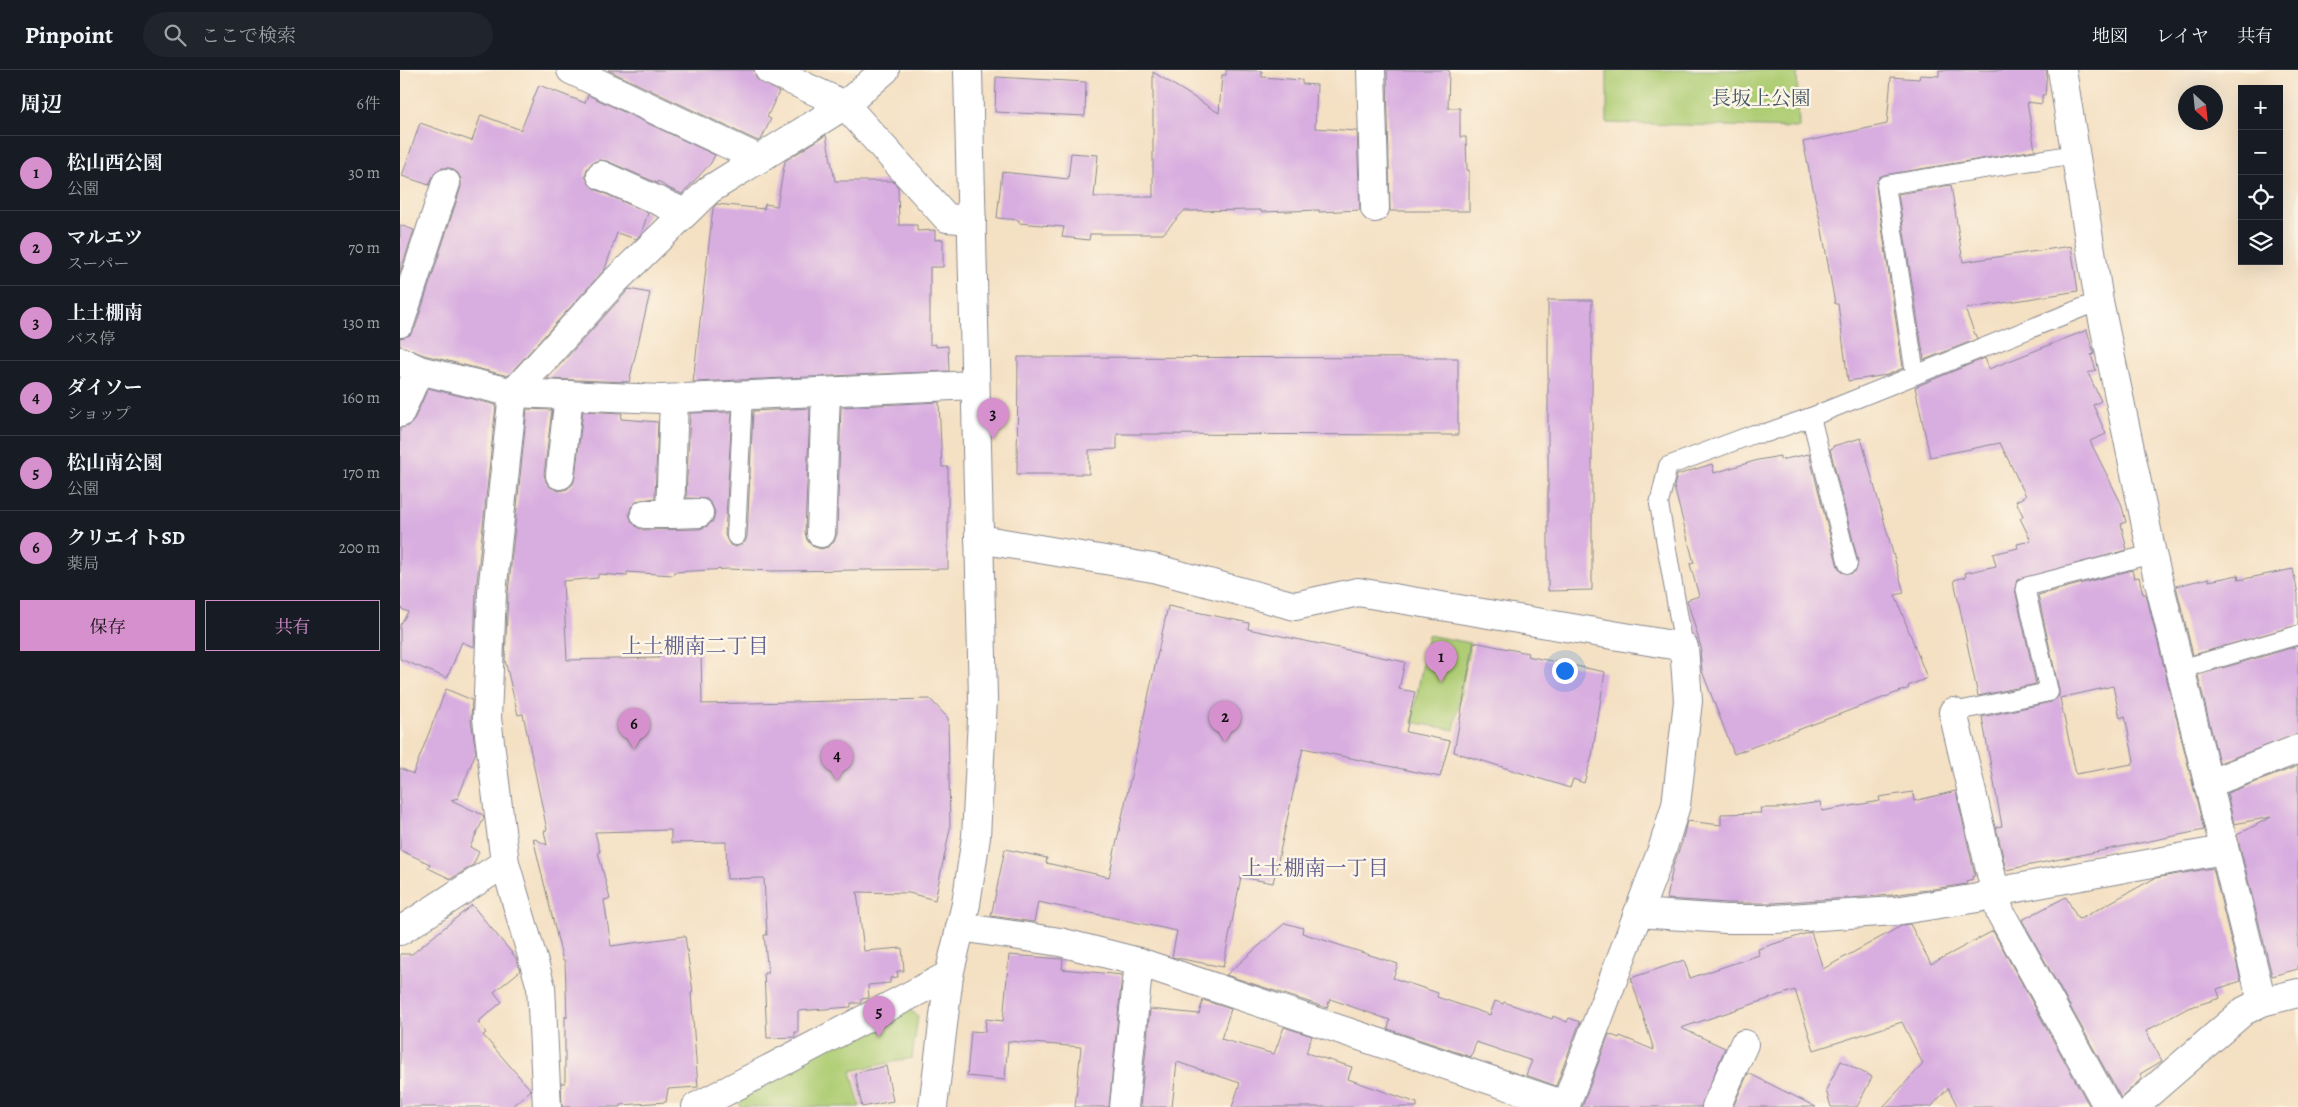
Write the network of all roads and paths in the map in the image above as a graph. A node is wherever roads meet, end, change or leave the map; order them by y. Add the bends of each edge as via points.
1 (571, 70) edge
2 (770, 70) edge
3 (885, 70) edge
4 (968, 70) edge
5 (1371, 70) edge
6 (2062, 70) edge
7 (845, 105) junction
8 (2075, 154) junction
9 (760, 159) junction
10 (601, 175) dead end
11 (446, 183) dead end
12 (1375, 208) dead end
13 (685, 213) junction
14 (972, 220) junction
15 (2100, 301) junction
16 (400, 323) edge
17 (409, 365) edge
18 (1915, 374) junction
19 (975, 385) junction
20 (826, 392) junction
21 (513, 393) junction
22 (569, 395) junction
23 (743, 395) junction
24 (674, 399) junction
25 (400, 412) edge
26 (1811, 417) junction
27 (560, 475) dead end
28 (699, 512) dead end
29 (821, 533) dead end
30 (736, 536) dead end
31 (979, 539) junction
32 (2152, 554) junction
33 (1848, 564) dead end
34 (2298, 635) edge
35 (1684, 647) junction
36 (2181, 668) junction
37 (1953, 712) joint
38 (2298, 749) edge
39 (2208, 784) junction
40 (2223, 850) junction
41 (505, 863) junction
42 (1995, 892) junction
43 (1638, 912) junction
44 (960, 928) junction
45 (400, 931) edge
46 (1139, 962) junction
47 (949, 974) junction
48 (2298, 993) edge
49 (2262, 1002) junction
50 (1744, 1044) dead end
51 (1565, 1106) edge
52 (547, 1107) edge
53 (696, 1107) edge
54 (933, 1107) edge
55 (1124, 1107) edge
56 (1716, 1107) edge
57 (2108, 1107) edge
58 (2133, 1107) edge

1 - 9 street
2 - 7 street
3 - 7 street
4 - 14 street
5 - 12 street
6 - 8 street
7 - 9 street
7 - 14 street via 947,218
8 - 15 street
8 - 18 lane via 1886,185
9 - 13 street via 709,190
10 - 13 street
11 - 16 street
13 - 21 street via 614,282
14 - 19 street
15 - 18 lane
15 - 32 street
17 - 21 street
17 - 25 street
18 - 26 lane
19 - 20 street
19 - 31 street
20 - 23 street
20 - 29 street
21 - 22 street
21 - 41 street via 492,593 488,718
22 - 24 street
22 - 27 street
23 - 24 street
23 - 30 lane
24 - 28 street via 657,514
26 - 33 lane
26 - 35 lane via 1668,466 1659,504
31 - 35 street via 1153,568 1295,606 1358,592
31 - 44 street via 983,699 979,788 974,855
32 - 36 street
32 - 37 lane via 2025,587 2049,692
34 - 36 lane
35 - 43 street via 1688,701 1676,805 1664,847
36 - 39 street
37 - 42 street
38 - 39 street
39 - 40 street
40 - 42 street
40 - 49 street
41 - 45 street
41 - 52 street via 541,987
42 - 43 street via 1978,898 1895,911 1776,918 1726,919
42 - 57 street via 2000,912
43 - 51 street
44 - 46 street via 1060,942
44 - 47 street
46 - 51 street
46 - 55 street
47 - 53 street
47 - 54 street
48 - 49 street
49 - 58 street via 2244,1011
50 - 56 street

